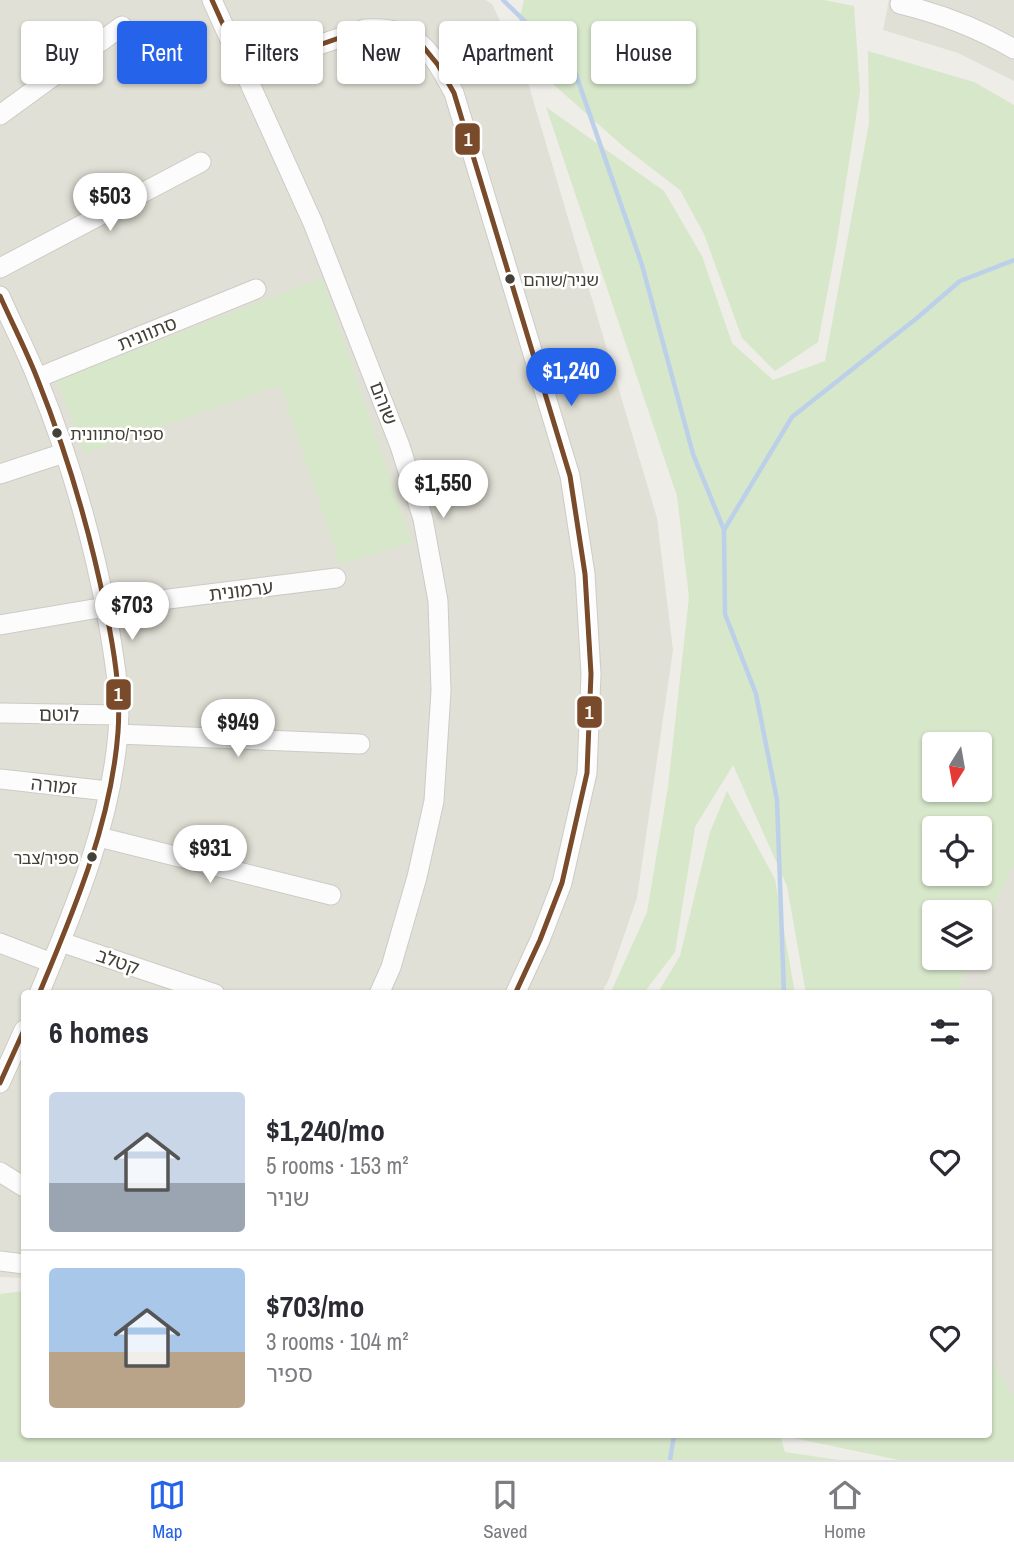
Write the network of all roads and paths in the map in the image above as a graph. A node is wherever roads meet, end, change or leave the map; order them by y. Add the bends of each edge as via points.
1 (212, 0) edge
2 (900, 4) dead end
3 (221, 21) edge
4 (117, 30) edge
5 (323, 44) edge
6 (1014, 49) edge
7 (250, 84) edge
8 (0, 114) edge
9 (201, 162) dead end
10 (0, 268) edge
11 (256, 289) dead end
12 (0, 296) edge
13 (6, 326) edge
14 (37, 378) junction
15 (64, 453) junction
16 (0, 474) edge
17 (336, 578) dead end
18 (105, 607) junction
19 (0, 625) edge
20 (0, 713) edge
21 (118, 725) junction
22 (360, 744) dead end
23 (0, 779) edge
24 (108, 791) junction
25 (99, 837) junction
26 (331, 895) dead end
27 (61, 942) junction
28 (0, 943) edge
29 (52, 963) junction
30 (41, 990) edge
31 (203, 990) edge
32 (381, 990) edge
33 (517, 990) edge
34 (21, 1044) edge
35 (0, 1083) edge
36 (0, 1172) edge
37 (21, 1185) edge
38 (0, 1261) edge
39 (21, 1264) edge

1 - 3 street, שוהם
2 - 6 street via 943,16
4 - 8 street
5 - 33 street via 382,28 408,36 435,56 454,93 570,476 584,574 591,674 587,773 562,883
7 - 32 street, שוהם via 313,223 400,446 423,519 438,601 435,802 418,877
9 - 10 street
11 - 14 street, סתוונית
12 - 13 street
13 - 14 street
14 - 15 street
15 - 16 street
15 - 18 street via 96,558
17 - 18 street, ערמונית
18 - 19 street, ערמונית
18 - 21 street
20 - 21 street, לוטם
21 - 22 street, לוטם
21 - 24 street
23 - 24 street, זמורה
24 - 25 street
25 - 26 street
25 - 27 street
27 - 29 street
27 - 31 street, קטלב
28 - 29 street
29 - 30 street
34 - 35 street
36 - 37 street
38 - 39 street

